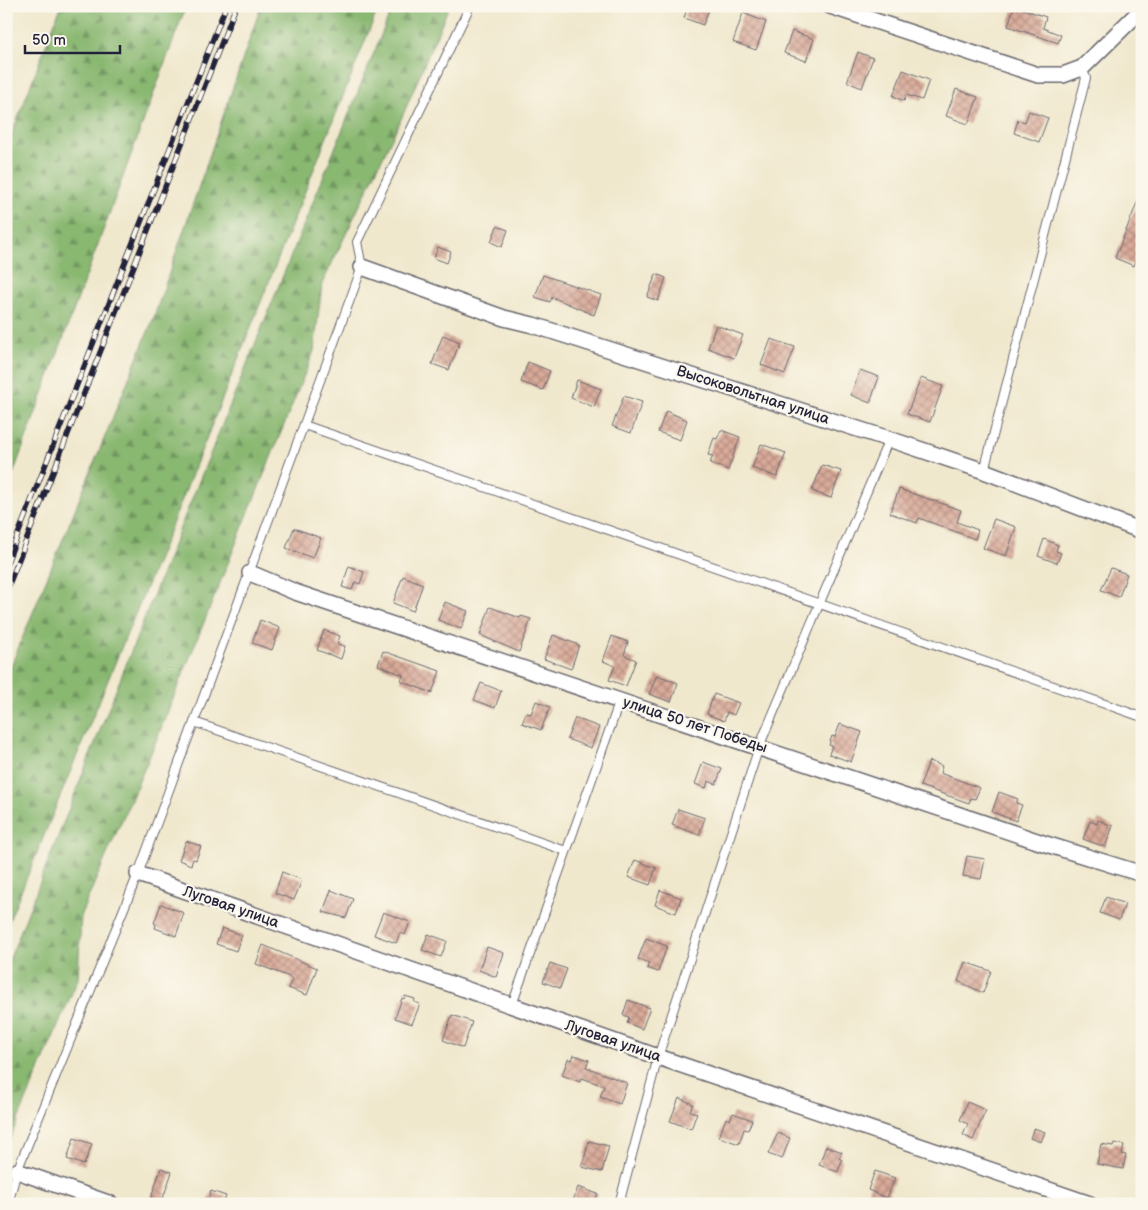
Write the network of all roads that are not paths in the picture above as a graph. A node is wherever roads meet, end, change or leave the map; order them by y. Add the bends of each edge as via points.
1 (470, 6) edge
2 (830, 6) edge
3 (1142, 10) edge
4 (1082, 68) junction
5 (362, 267) junction
6 (304, 425) junction
7 (889, 439) junction
8 (984, 472) junction
9 (1142, 531) edge
10 (250, 573) junction
11 (819, 604) junction
12 (620, 700) junction
13 (1142, 717) edge
14 (194, 722) junction
15 (759, 747) junction
16 (566, 851) junction
17 (138, 874) junction
18 (1142, 874) edge
19 (512, 1005) junction
20 (658, 1057) junction
21 (18, 1171) junction
22 (8, 1204) edge
23 (111, 1204) edge
24 (618, 1204) edge
25 (1090, 1204) edge

1 - 5 lane via 357,242
2 - 4 street via 1038,75 1063,75
3 - 4 street
4 - 8 lane via 1086,78
5 - 6 lane
5 - 7 street, Высоковольтная улица via 504,318
6 - 10 lane
6 - 11 lane
7 - 8 street, Высоковольтная улица
7 - 11 lane
8 - 9 street, Высоковольтная улица
10 - 12 street, улица 50 лет Победы via 295,592
10 - 14 lane
11 - 13 lane
11 - 15 lane
12 - 15 street, улица 50 лет Победы
12 - 16 lane
14 - 16 lane
14 - 17 lane
15 - 18 street, улица 50 лет Победы
15 - 20 lane
16 - 19 lane
17 - 19 street, Луговая улица
17 - 21 lane
19 - 20 street, Луговая улица
20 - 24 lane
20 - 25 street, Луговая улица
21 - 22 lane
21 - 23 street

